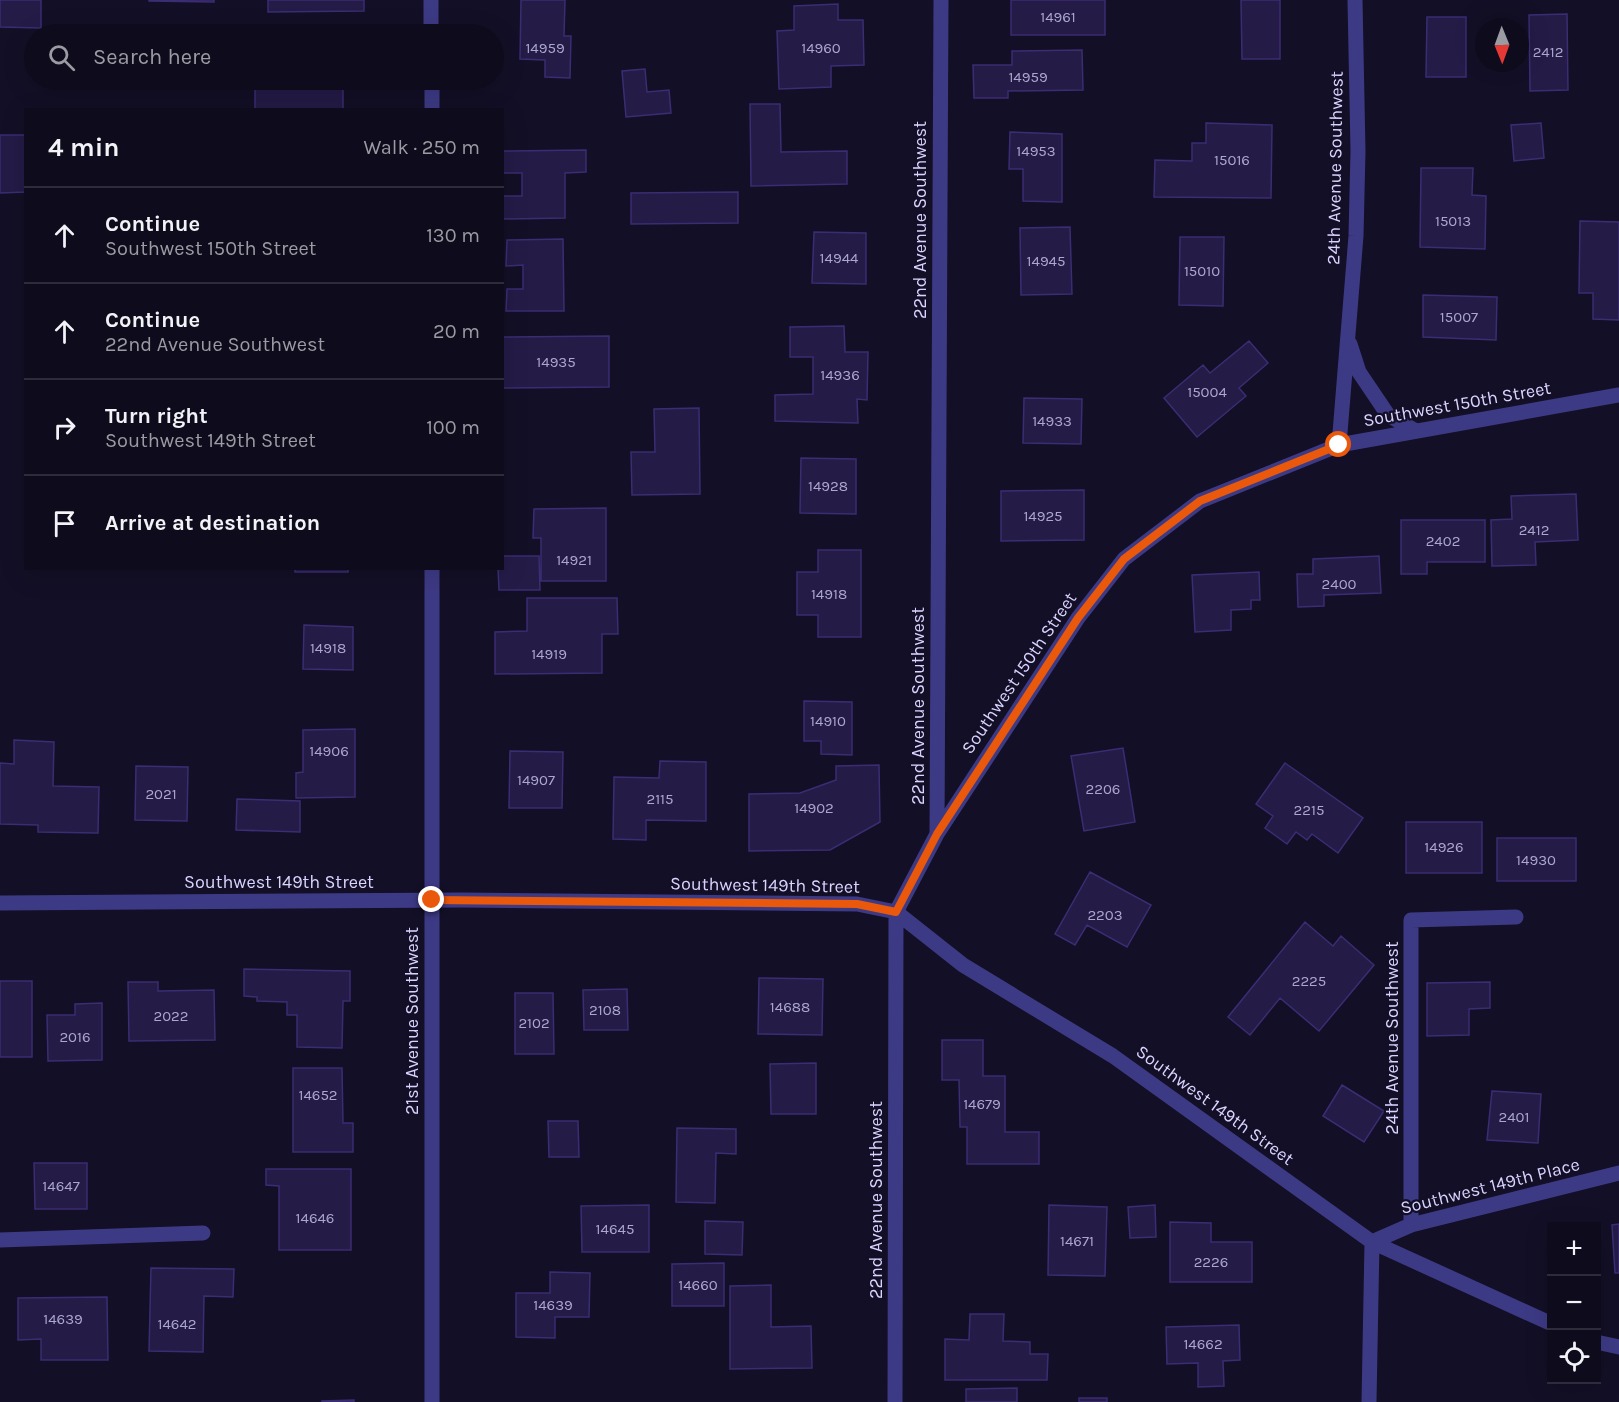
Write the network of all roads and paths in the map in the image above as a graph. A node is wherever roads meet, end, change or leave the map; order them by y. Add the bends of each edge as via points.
1 (431, 0) edge
2 (941, 0) edge
3 (1355, 0) edge
4 (432, 24) edge
5 (432, 90) edge
6 (432, 108) edge
7 (1348, 336) junction
8 (1619, 394) edge
9 (1416, 431) junction
10 (1339, 445) junction
11 (432, 570) edge
12 (937, 834) junction
13 (432, 900) junction
14 (0, 903) edge
15 (896, 912) junction
16 (1516, 917) dead end
17 (1619, 1173) edge
18 (1411, 1225) junction
19 (203, 1233) dead end
20 (0, 1240) edge
21 (1372, 1242) junction
22 (1547, 1322) edge
23 (1601, 1343) edge
24 (1619, 1347) edge
25 (432, 1402) edge
26 (895, 1402) edge
27 (1369, 1402) edge

1 - 4 street
2 - 12 street, 22nd Avenue Southwest
3 - 7 street, 24th Avenue Southwest via 1358,151
5 - 6 street
7 - 9 street, 24th Avenue Southwest via 1359,372 1388,415
7 - 10 street, 24th Avenue Southwest
8 - 9 street, Southwest 150th Street
9 - 10 street, Southwest 150th Street
10 - 12 street, Southwest 150th Street via 1200,501 1124,559 1078,618
11 - 13 street, 21st Avenue Southwest
12 - 15 street, 22nd Avenue Southwest
13 - 14 street, Southwest 149th Street
13 - 15 street, Southwest 149th Street via 857,904
13 - 25 street, 21st Avenue Southwest
15 - 21 street, Southwest 149th Street via 963,964 1113,1056
15 - 26 street, 22nd Avenue Southwest
16 - 18 street, 24th Avenue Southwest via 1411,921
17 - 18 street, Southwest 149th Place
18 - 21 street, Southwest 149th Place
19 - 20 street
21 - 22 street, Southwest 149th Street
21 - 27 street
23 - 24 street

